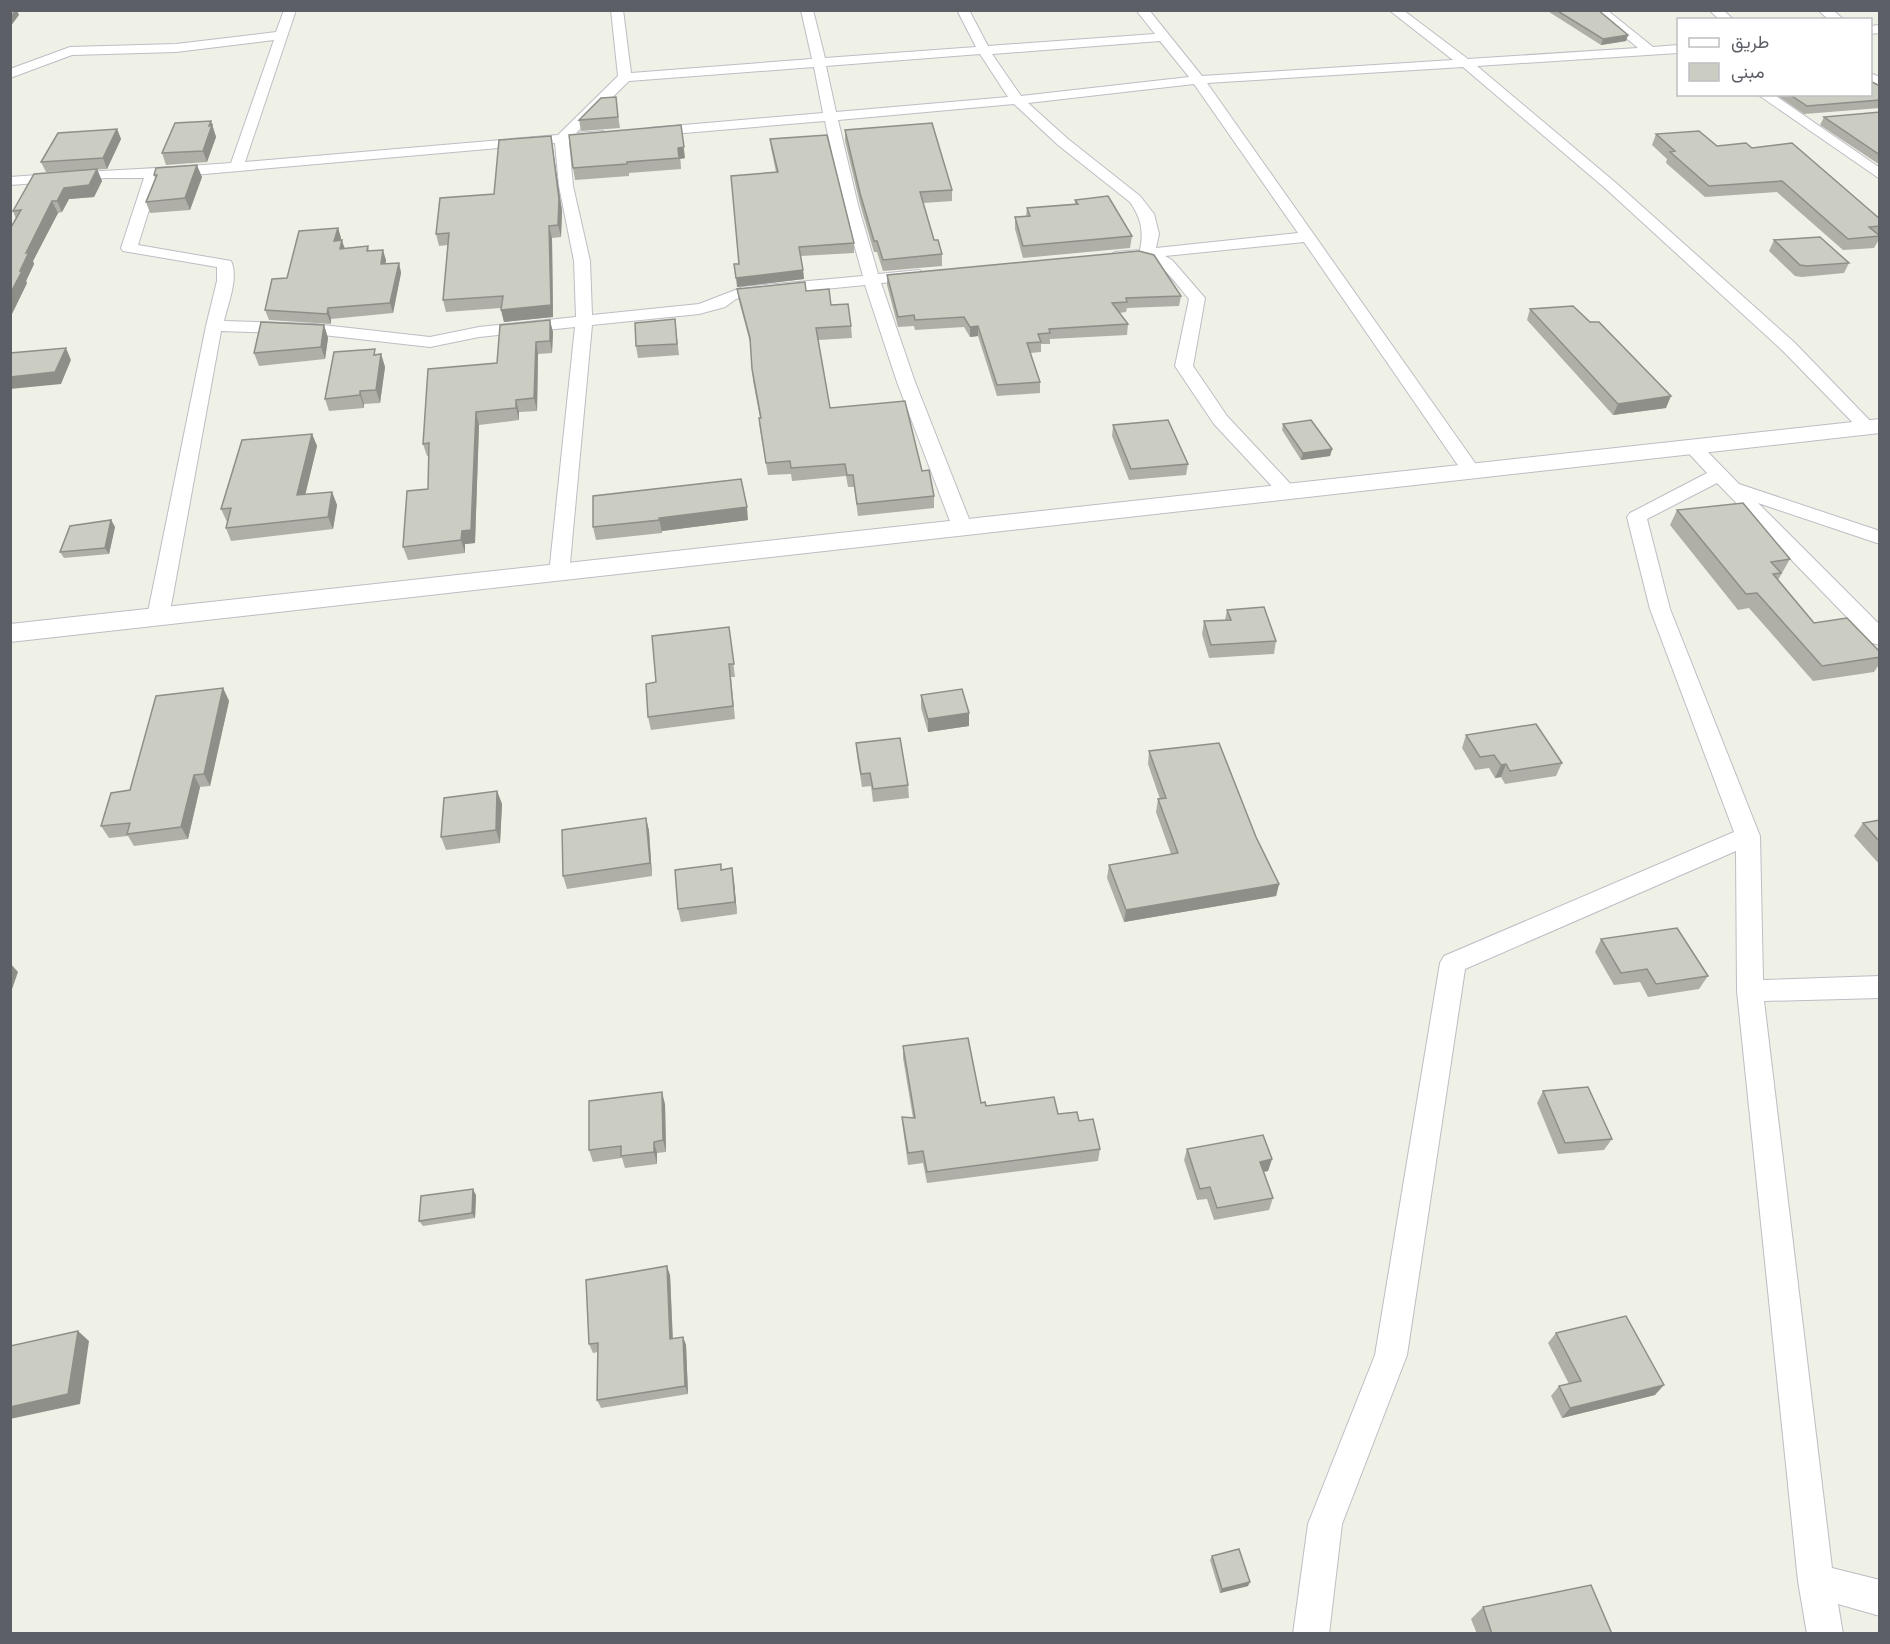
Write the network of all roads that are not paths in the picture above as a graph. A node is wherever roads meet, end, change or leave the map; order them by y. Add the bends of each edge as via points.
1 (290, 10) edge
2 (617, 10) edge
3 (807, 10) edge
4 (963, 10) edge
5 (1142, 10) edge
6 (1395, 10) edge
7 (1599, 10) edge
8 (280, 35) junction
9 (1164, 37) junction
10 (983, 49) junction
11 (1677, 49) edge
12 (1650, 51) junction
13 (819, 61) junction
14 (1466, 63) junction
15 (10, 74) edge
16 (626, 77) junction
17 (1198, 80) junction
18 (1766, 96) edge
19 (1017, 100) junction
20 (832, 117) junction
21 (1822, 118) edge
22 (1798, 120) junction
23 (562, 139) junction
24 (237, 165) junction
25 (153, 174) junction
26 (1880, 175) edge
27 (10, 181) edge
28 (1307, 237) junction
29 (1147, 253) junction
30 (1102, 258) edge
31 (930, 274) edge
32 (872, 280) junction
33 (584, 320) junction
34 (214, 326) junction
35 (1873, 426) edge
36 (1691, 446) junction
37 (1471, 470) junction
38 (1725, 481) junction
39 (1288, 492) junction
40 (963, 529) junction
41 (1880, 538) edge
42 (559, 574) junction
43 (158, 617) junction
44 (10, 633) edge
45 (1880, 638) edge
46 (1748, 836) junction
47 (1880, 987) edge
48 (1750, 991) junction
49 (1816, 1581) junction
50 (1880, 1598) edge
51 (1311, 1634) edge
52 (1825, 1634) edge

1 - 8 street
2 - 16 street
3 - 13 street
4 - 10 street
5 - 9 street
6 - 14 street
7 - 12 street
8 - 15 street via 176,48 70,51
8 - 24 street
9 - 10 street
9 - 17 street
10 - 13 street
10 - 19 street
11 - 12 street
12 - 14 street
13 - 16 street
13 - 20 street
14 - 17 street
14 - 35 street via 1611,186
16 - 23 street
17 - 19 street
17 - 28 street
18 - 22 street
19 - 20 street
19 - 29 street via 1135,199 1146,214 1151,234
20 - 23 street
20 - 32 street
21 - 22 street
22 - 26 street
23 - 24 street
23 - 33 street via 566,186 582,261
24 - 25 street
25 - 27 street
25 - 34 street via 129,248 225,264
28 - 29 street
28 - 37 street
29 - 30 street
29 - 39 street via 1166,263 1197,298 1184,366 1220,420
31 - 32 street
32 - 33 street via 742,291 719,304 699,309
32 - 40 street via 919,423
33 - 34 street via 430,342 314,329
33 - 42 street
34 - 43 street
35 - 36 street
36 - 37 street
36 - 38 street
37 - 39 street
38 - 41 street
38 - 45 street
38 - 46 street via 1637,517 1660,609
39 - 40 street
40 - 42 street
42 - 43 street
43 - 44 street
46 - 48 street
46 - 51 street via 1453,963 1392,1355 1325,1524
47 - 48 street
48 - 49 street
49 - 50 street
49 - 52 street

